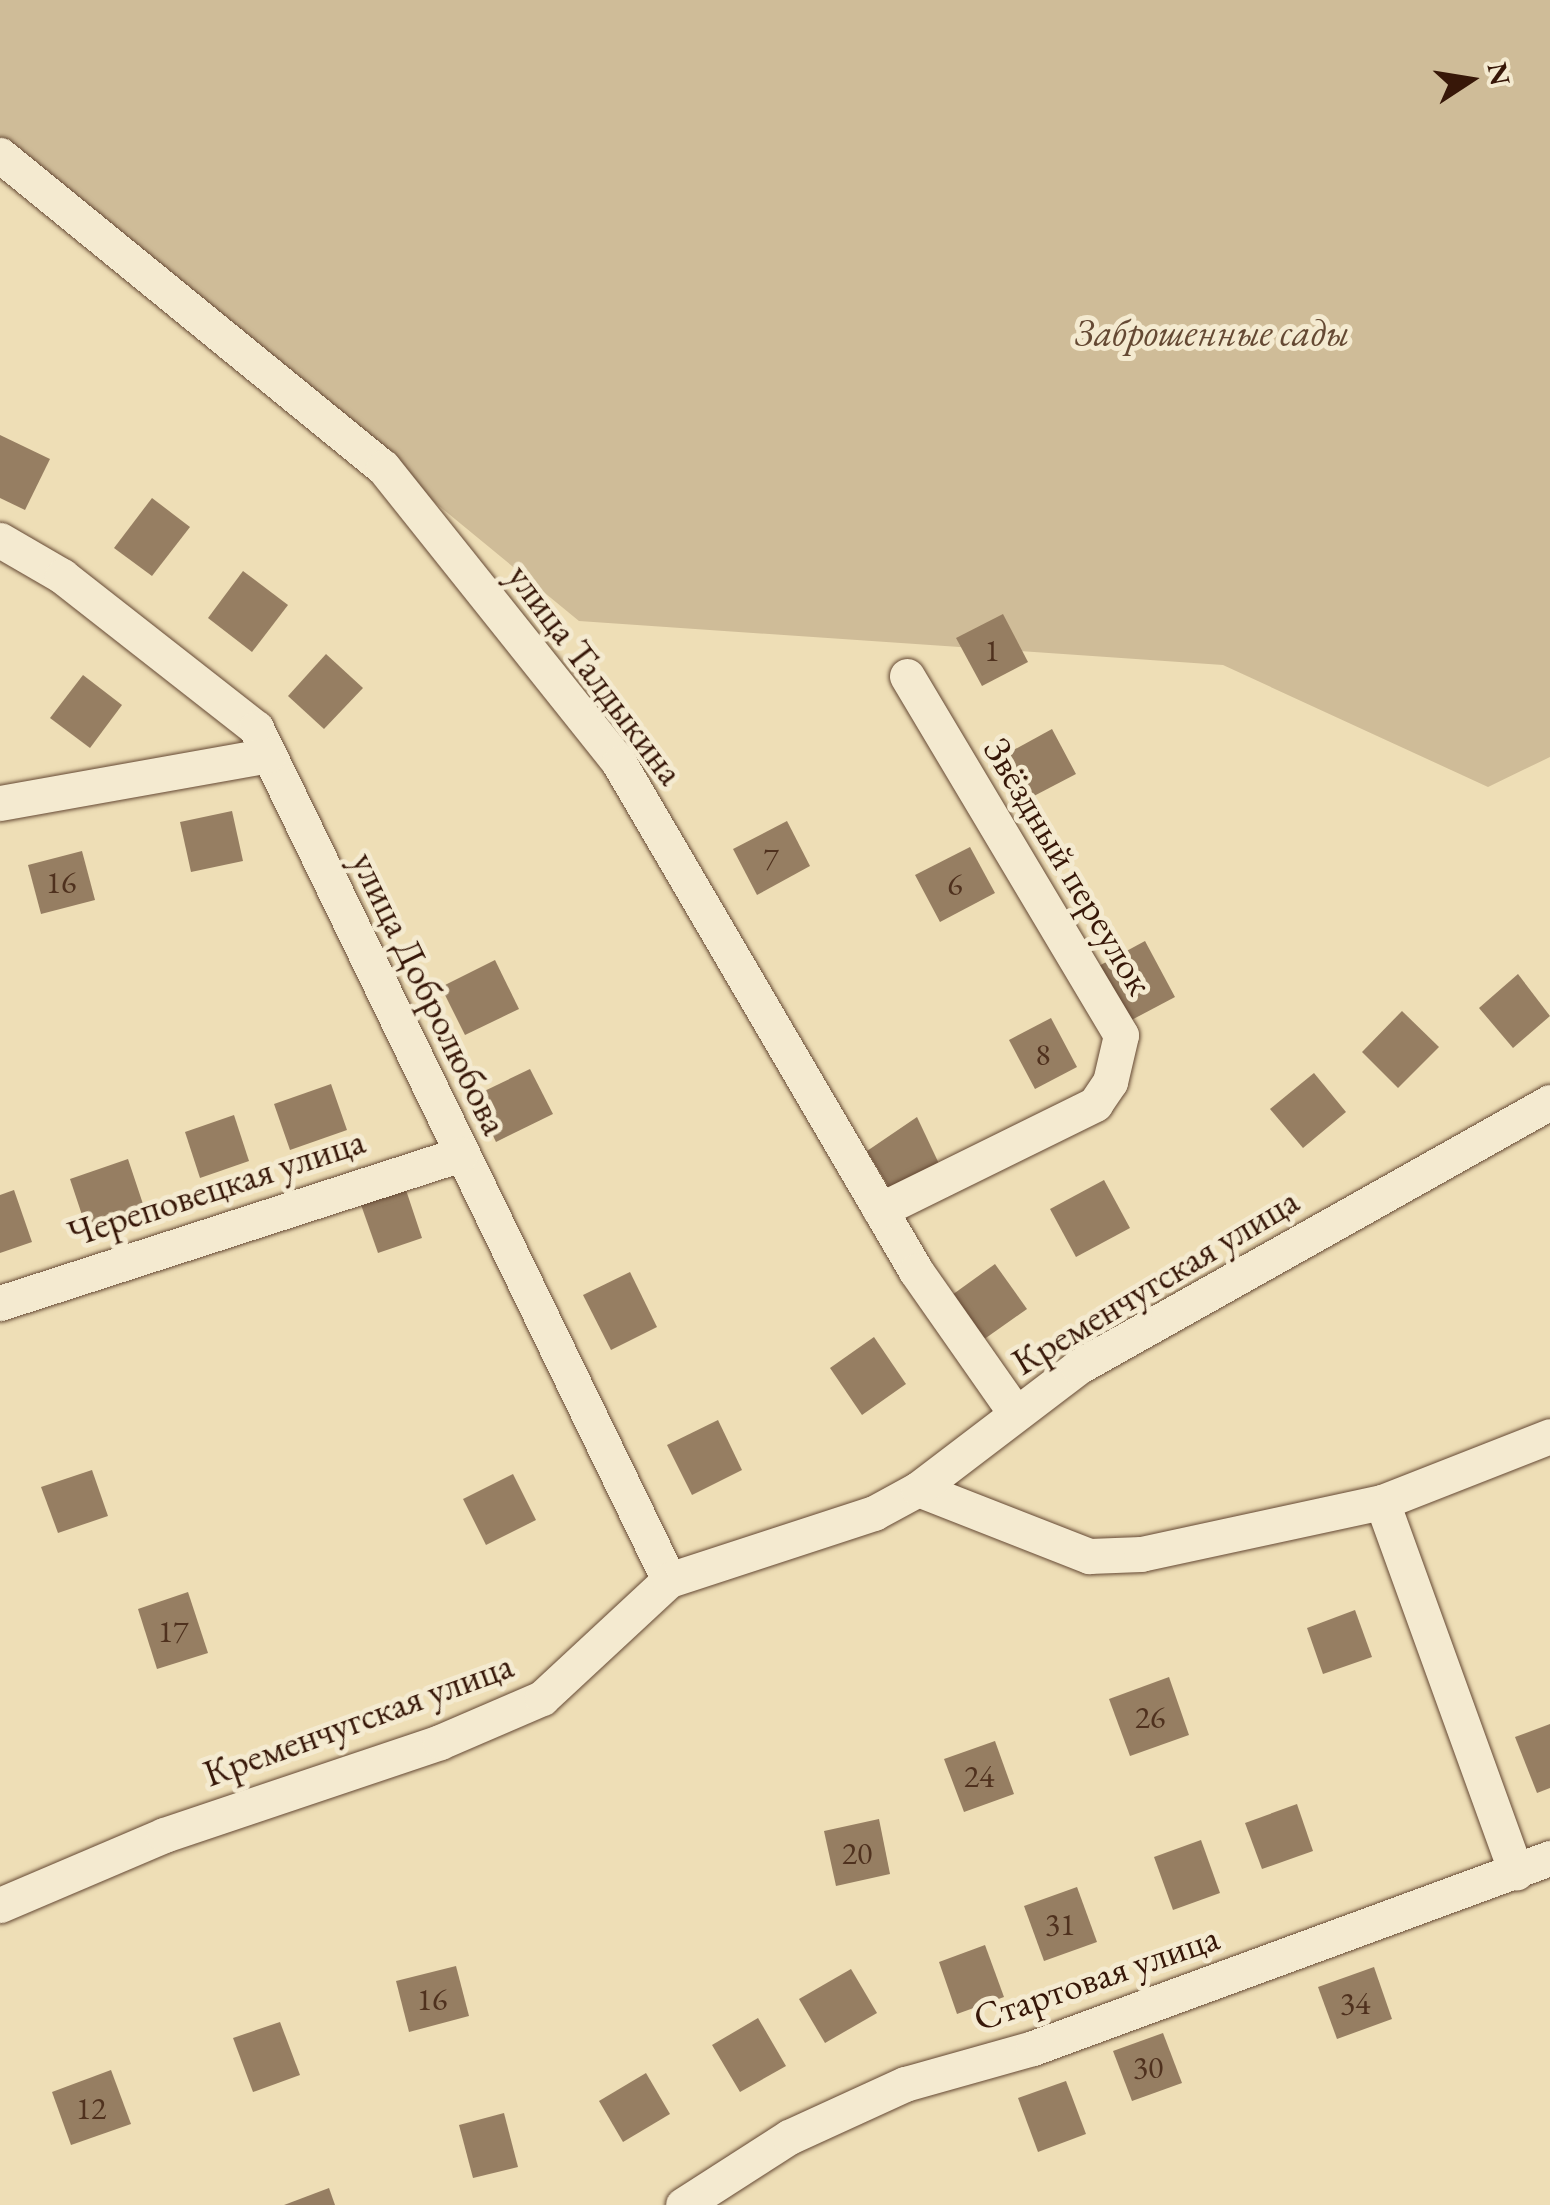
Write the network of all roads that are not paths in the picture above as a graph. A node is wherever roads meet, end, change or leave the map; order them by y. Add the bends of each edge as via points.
1 (0, 155) edge
2 (0, 540) edge
3 (907, 676) dead end
4 (269, 755) junction
5 (0, 803) edge
6 (1550, 1102) edge
7 (460, 1154) junction
8 (880, 1210) junction
9 (0, 1303) edge
10 (1016, 1414) junction
11 (1550, 1436) edge
12 (918, 1489) junction
13 (1382, 1502) junction
14 (669, 1580) junction
15 (1550, 1858) edge
16 (1516, 1872) junction
17 (0, 1906) edge
18 (687, 2204) edge

1 - 8 street, улица Талдыкина via 383,467 619,764
2 - 4 street, улица Добролюбова via 62,576 256,728
3 - 8 street, Звёздный переулок via 1121,1035 1110,1082 1095,1104
4 - 5 street
4 - 7 street, улица Добролюбова
6 - 10 street, Кременчугская улица via 1078,1367
7 - 9 street, Череповецкая улица
7 - 14 street, улица Добролюбова
8 - 10 street, улица Талдыкина
10 - 12 street, Кременчугская улица
11 - 13 street
12 - 13 street via 1088,1556 1142,1554
12 - 14 street, Кременчугская улица via 874,1513
13 - 16 street
14 - 17 street, Кременчугская улица via 542,1698 491,1724 164,1835
15 - 16 street, Стартовая улица
16 - 18 street, Стартовая улица via 1033,2048 905,2084 789,2137

